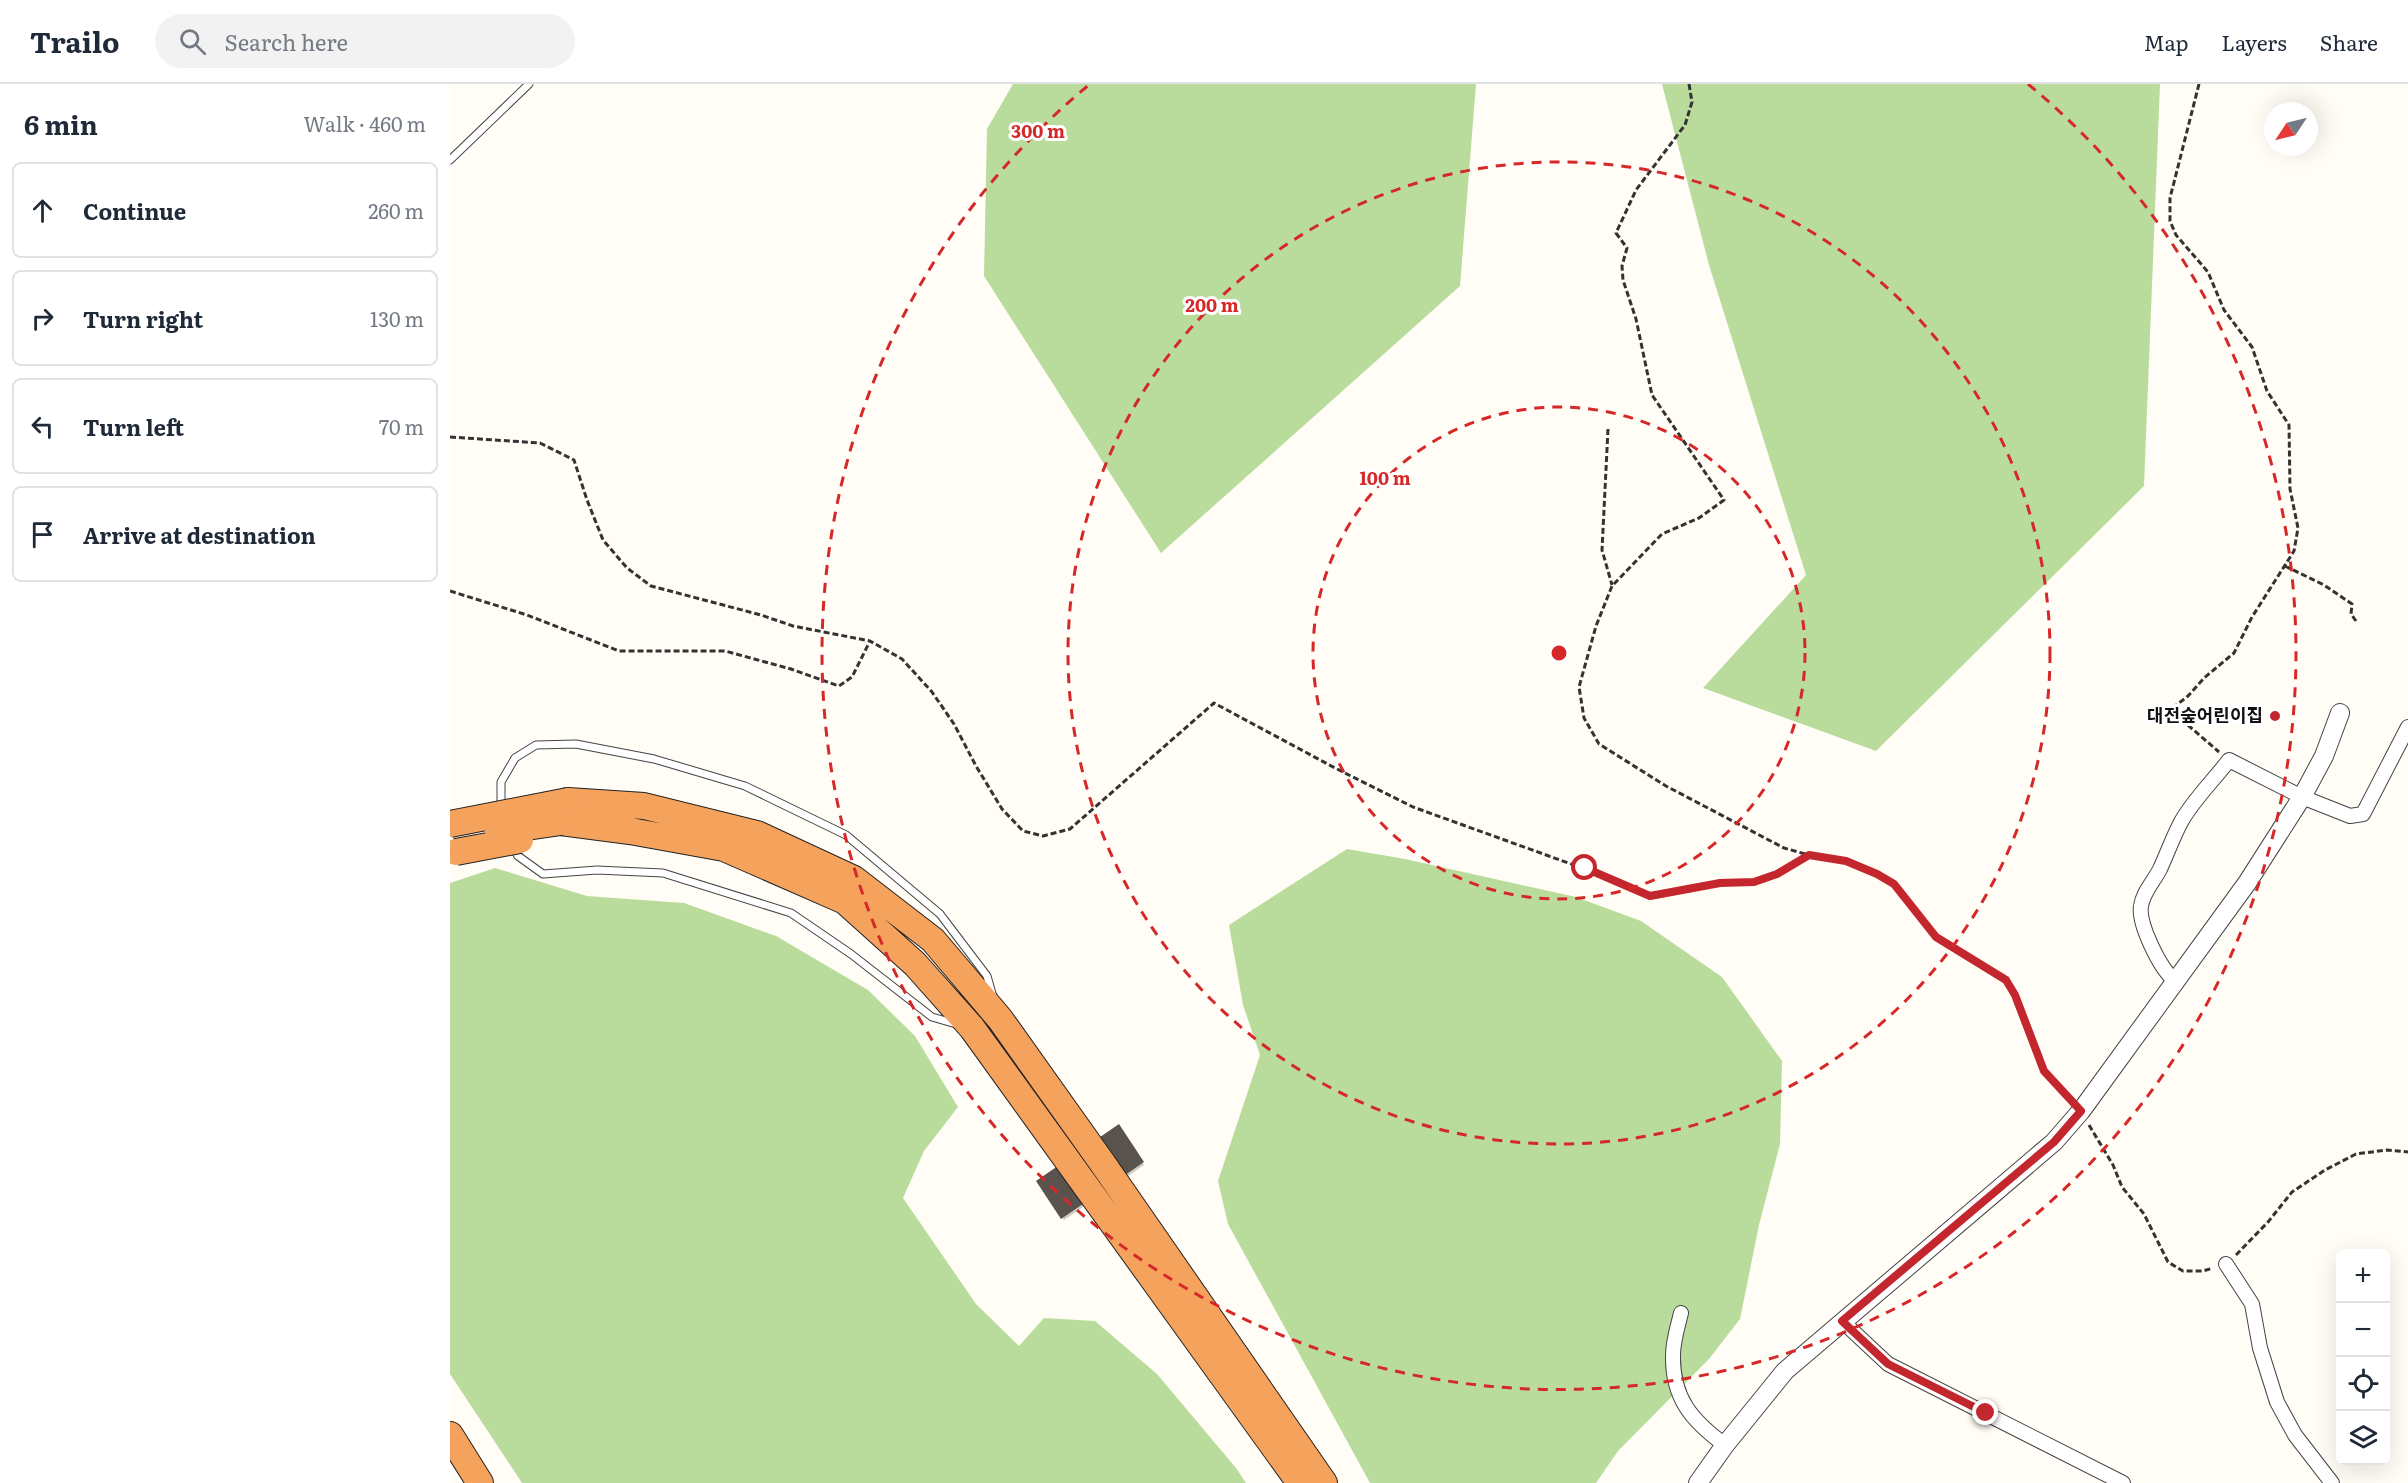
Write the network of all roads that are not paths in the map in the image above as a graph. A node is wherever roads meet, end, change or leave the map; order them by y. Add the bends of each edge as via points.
1 (529, 84) edge
2 (450, 160) edge
3 (2340, 713) dead end
4 (2408, 727) edge
5 (2302, 797) junction
6 (450, 810) edge
7 (564, 819) junction
8 (450, 824) edge
9 (452, 848) edge
10 (2174, 980) junction
11 (1000, 1020) junction
12 (972, 1028) junction
13 (2226, 1264) road end
14 (1681, 1313) dead end
15 (1842, 1321) junction
16 (1231, 1388) junction
17 (450, 1435) edge
18 (1725, 1445) junction
19 (480, 1483) edge
20 (1278, 1483) edge
21 (1300, 1483) edge
22 (1324, 1483) edge
23 (1698, 1483) edge
24 (2124, 1483) edge
25 (2332, 1483) edge

1 - 2 lane
3 - 5 street via 2324,756
4 - 5 street via 2363,814 2350,816
5 - 10 street via 2247,883
5 - 10 street via 2229,760 2181,821 2141,906 2142,921 2166,974
6 - 7 highway, bridge
7 - 8 highway, bridge
7 - 9 highway, bridge
7 - 11 highway via 644,806 757,834 854,879 933,940
7 - 12 highway via 724,848 845,901 915,964
10 - 15 street via 2081,1111 2054,1142
11 - 12 lane via 987,976 940,914 846,835 745,786 654,759 576,744 536,745 515,758 501,782 501,823 518,856 543,874 597,870 663,873 791,913 932,1017
11 - 22 highway
12 - 16 highway
13 - 25 street via 2252,1304 2260,1348 2277,1402 2295,1435
14 - 18 street via 1672,1354 1676,1386 1684,1406 1700,1426
15 - 18 street via 1785,1371
15 - 24 street via 1888,1364
16 - 20 highway
16 - 21 highway
17 - 19 highway
18 - 23 street

